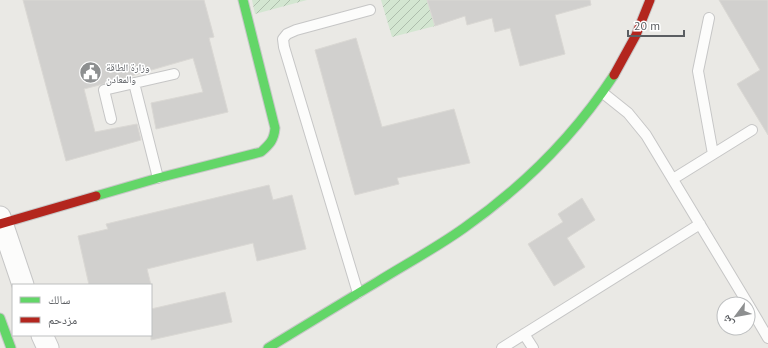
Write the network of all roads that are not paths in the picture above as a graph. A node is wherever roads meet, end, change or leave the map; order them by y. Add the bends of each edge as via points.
1 (243, 0) edge
2 (650, 0) edge
3 (370, 10) dead end
4 (709, 18) dead end
5 (174, 74) dead end
6 (134, 83) junction
7 (603, 93) junction
8 (111, 119) dead end
9 (752, 130) dead end
10 (712, 154) junction
11 (158, 178) junction
12 (673, 179) junction
13 (1, 222) edge
14 (700, 224) junction
15 (23, 284) edge
16 (358, 293) junction
17 (743, 296) edge
18 (0, 318) edge
19 (756, 318) edge
20 (524, 334) junction
21 (42, 336) edge
22 (768, 338) edge
23 (11, 348) edge
24 (48, 348) edge
25 (268, 348) edge
26 (502, 348) edge
27 (532, 348) edge

1 - 11 street via 275,128 274,138 261,152
2 - 7 street via 637,33
3 - 16 lane via 296,30 287,34 284,39 284,47
4 - 10 lane via 698,71
5 - 6 lane
6 - 8 lane via 104,90
6 - 11 lane
7 - 12 lane via 628,113 646,135
7 - 16 street via 566,140 514,189 463,228
9 - 10 lane
10 - 12 lane
11 - 13 street
12 - 14 lane
13 - 15 street
14 - 17 lane
14 - 20 lane
16 - 25 street
18 - 23 street
19 - 22 lane
20 - 26 lane
20 - 27 lane
21 - 24 street

